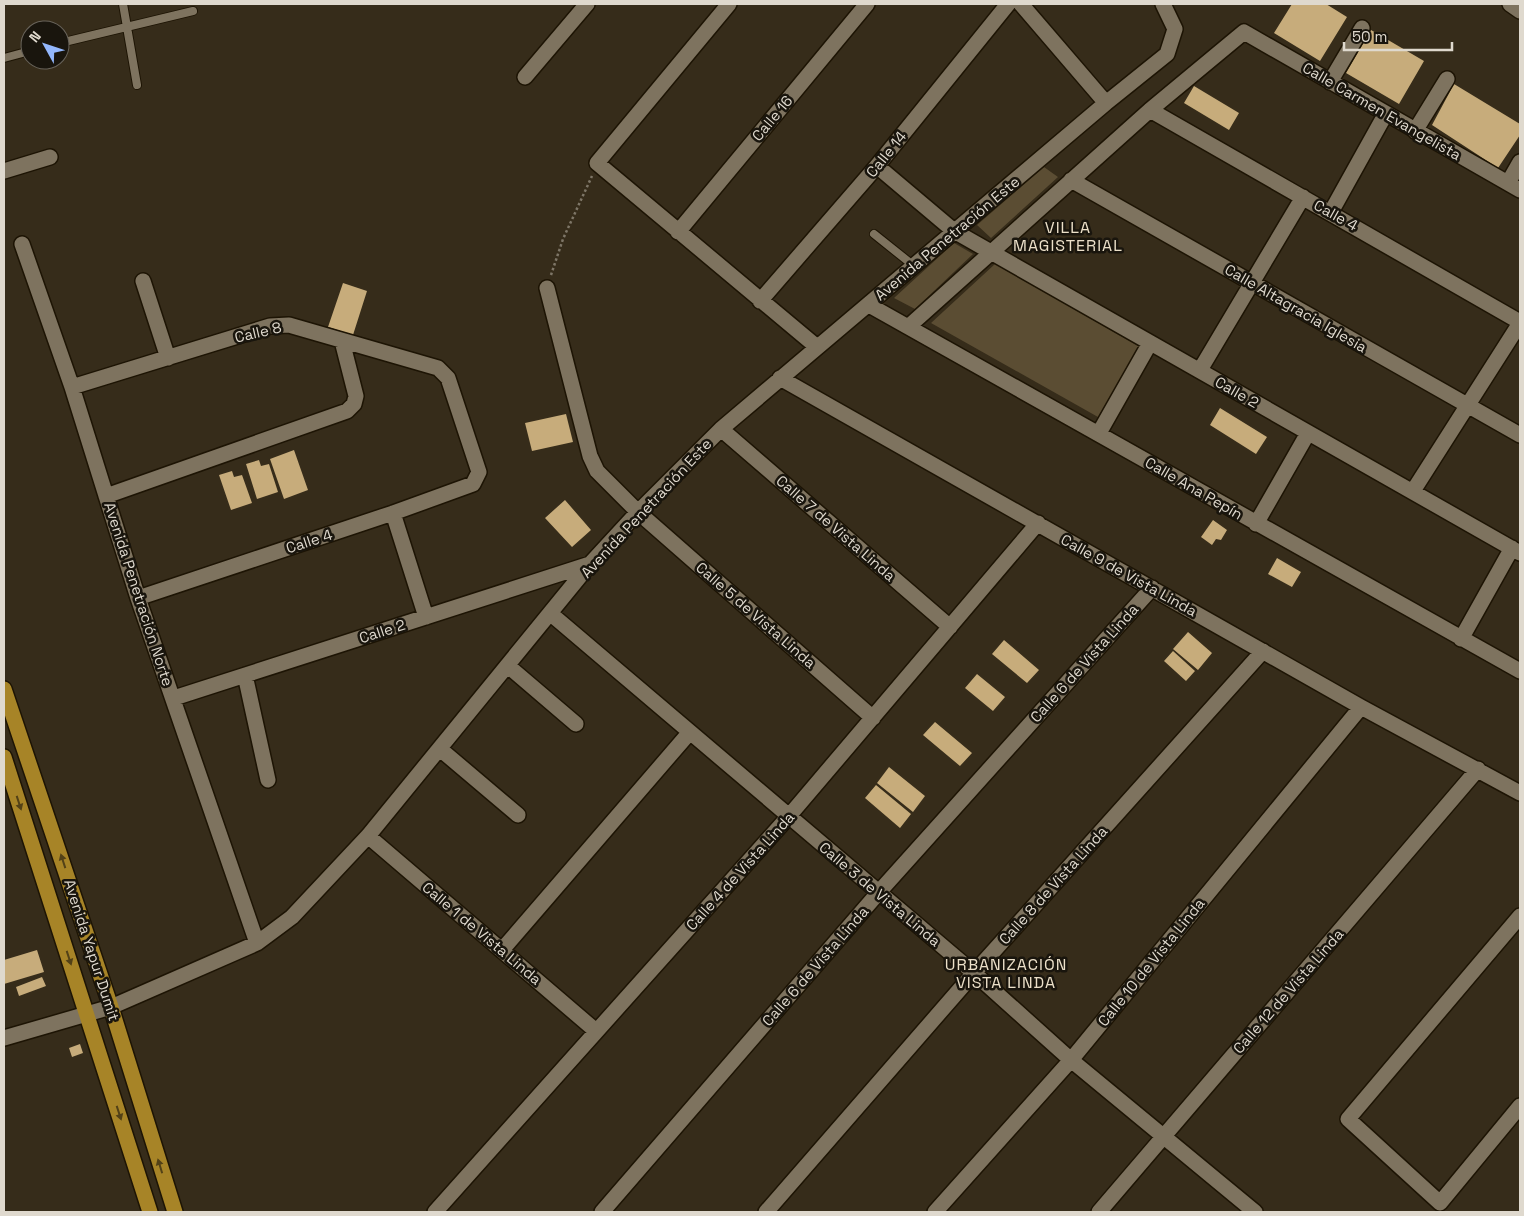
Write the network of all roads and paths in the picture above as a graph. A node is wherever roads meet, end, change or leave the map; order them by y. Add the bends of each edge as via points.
1 (123, 4) edge
2 (587, 4) edge
3 (729, 4) edge
4 (867, 4) edge
5 (1008, 4) edge
6 (1021, 4) edge
7 (1163, 4) edge
8 (1510, 4) edge
9 (193, 11) dead end
10 (1520, 11) edge
11 (127, 27) junction
12 (1362, 28) dead end
13 (70, 41) edge
14 (20, 54) edge
15 (4, 58) edge
16 (525, 77) dead end
17 (1446, 79) dead end
18 (1330, 82) junction
19 (137, 85) dead end
20 (1106, 103) junction
21 (1150, 110) junction
22 (1385, 114) junction
23 (1415, 131) junction
24 (50, 156) dead end
25 (1520, 162) edge
26 (597, 163) junction
27 (877, 166) junction
28 (4, 171) edge
29 (1071, 180) junction
30 (1514, 186) edge
31 (1303, 197) junction
32 (1331, 212) junction
33 (954, 231) junction
34 (678, 232) junction
35 (874, 234) dead end
36 (22, 244) dead end
37 (991, 252) junction
38 (914, 266) junction
39 (143, 281) dead end
40 (1252, 283) junction
41 (546, 288) joint
42 (760, 301) junction
43 (869, 304) junction
44 (1520, 322) edge
45 (908, 327) junction
46 (342, 341) junction
47 (1150, 343) junction
48 (817, 347) junction
49 (168, 358) junction
50 (1200, 370) junction
51 (780, 378) junction
52 (72, 387) junction
53 (1467, 405) junction
54 (721, 429) junction
55 (1100, 433) junction
56 (1308, 433) junction
57 (1520, 435) edge
58 (477, 478) joint
59 (1413, 492) junction
60 (106, 496) junction
61 (638, 512) junction
62 (393, 514) junction
63 (1038, 523) junction
64 (1256, 524) junction
65 (1516, 550) edge
66 (590, 564) junction
67 (1152, 588) junction
68 (138, 598) junction
69 (551, 614) junction
70 (426, 617) junction
71 (950, 627) junction
72 (1462, 639) junction
73 (1263, 651) junction
74 (508, 666) junction
75 (1520, 671) edge
76 (244, 675) junction
77 (4, 689) edge
78 (174, 698) junction
79 (1360, 707) junction
80 (873, 718) junction
81 (576, 724) dead end
82 (690, 732) junction
83 (440, 749) junction
84 (4, 757) edge
85 (1478, 770) junction
86 (268, 780) dead end
87 (1520, 793) edge
88 (518, 815) dead end
89 (789, 816) junction
90 (368, 836) junction
91 (879, 892) junction
92 (1520, 916) edge
93 (256, 943) junction
94 (502, 950) junction
95 (974, 973) junction
96 (111, 1007) junction
97 (88, 1015) junction
98 (596, 1031) junction
99 (4, 1038) edge
100 (1071, 1060) junction
101 (1520, 1106) edge
102 (1164, 1136) junction
103 (150, 1212) edge
104 (174, 1212) edge
105 (435, 1212) edge
106 (602, 1212) edge
107 (766, 1212) edge
108 (935, 1212) edge
109 (1099, 1212) edge
110 (1255, 1212) edge

1 - 11 lane
2 - 16 street
3 - 26 street
4 - 34 street, Calle 16
5 - 27 street, Calle 14
6 - 20 street
7 - 20 street, Avenida Penetración Este via 1175,29 1166,54
8 - 10 street
9 - 11 lane
11 - 13 lane
11 - 19 lane
12 - 18 street
14 - 15 lane
17 - 23 street
18 - 21 street, Calle Carmen Evangelista via 1244,32
18 - 22 street, Calle Carmen Evangelista
20 - 33 street, Avenida Penetración Este
21 - 29 street
21 - 31 street, Calle 4
22 - 23 street, Calle Carmen Evangelista
22 - 32 street
23 - 30 street, Calle Carmen Evangelista
24 - 28 street
25 - 30 street
26 - 34 street
26 - 41 path via 563,238
27 - 33 street, Calle 2
27 - 42 street, Calle 14
29 - 37 street
29 - 40 street, Calle Altagracia Iglesia
31 - 32 street, Calle 4
31 - 40 street
32 - 44 street, Calle 4
33 - 37 street, Calle 2
33 - 38 street, Avenida Penetración Este
34 - 42 street
35 - 38 lane
36 - 52 street, Avenida Penetración Norte
37 - 45 street
37 - 47 street, Calle 2
38 - 43 street, Avenida Penetración Este
39 - 49 street
40 - 50 street
40 - 53 street, Calle Altagracia Iglesia
41 - 61 street, Calle 5 de Vista Linda via 592,463
42 - 48 street
43 - 45 street, Calle Ana Pepín
43 - 48 street, Avenida Penetración Este
44 - 53 street
45 - 55 street, Calle Ana Pepín
46 - 49 street, Calle 8 via 281,324
46 - 58 street, Calle 8 via 438,368 444,373 479,472
46 - 60 street via 356,396 354,404 347,410
47 - 50 street, Calle 2
47 - 55 street
48 - 51 street, Avenida Penetración Este
49 - 52 street, Calle 8
50 - 56 street, Calle 2
51 - 54 street, Avenida Penetración Este
51 - 63 street, Calle 9 de Vista Linda
52 - 60 street, Avenida Penetración Norte
53 - 57 street, Calle Altagracia Iglesia
53 - 59 street
54 - 61 street, Avenida Penetración Este
54 - 71 street, Calle 7 de Vista Linda
55 - 64 street, Calle Ana Pepín
56 - 59 street, Calle 2
56 - 64 street
58 - 62 street, Calle 4 via 473,484
59 - 65 street, Calle 2
60 - 68 street, Avenida Penetración Norte
61 - 66 street, Avenida Penetración Este
61 - 80 street, Calle 5 de Vista Linda
62 - 68 street, Calle 4
62 - 70 street
63 - 67 street, Calle 9 de Vista Linda
63 - 71 street, Calle 4 de Vista Linda
64 - 72 street, Calle Ana Pepín
65 - 72 street
66 - 69 street, Avenida Penetración Este
66 - 70 street, Calle 2
67 - 73 street, Calle 9 de Vista Linda
67 - 91 street, Calle 6 de Vista Linda
68 - 78 street, Avenida Penetración Norte
69 - 74 street, Avenida Penetración Este
69 - 82 street, Calle 3 de Vista Linda
70 - 76 street, Calle 2
71 - 80 street, Calle 4 de Vista Linda
72 - 75 street, Calle Ana Pepín
73 - 79 street, Calle 9 de Vista Linda
73 - 95 street, Calle 8 de Vista Linda
74 - 81 street
74 - 83 street, Avenida Penetración Este
76 - 78 street, Calle 2
76 - 86 street
96 -> 77 main road, Avenida Yapur Dumit
78 - 93 street, Avenida Penetración Norte
79 - 85 street, Calle 9 de Vista Linda
79 - 100 street, Calle 10 de Vista Linda
80 - 89 street, Calle 4 de Vista Linda
82 - 89 street, Calle 3 de Vista Linda
82 - 94 street
83 - 88 street
83 - 90 street, Avenida Penetración Este
84 -> 97 main road, Avenida Yapur Dumit
85 - 87 street, Calle 9 de Vista Linda
85 - 102 street, Calle 12 de Vista Linda
89 - 91 street, Calle 3 de Vista Linda
89 - 98 street, Calle 4 de Vista Linda
90 - 93 street, Avenida Penetración Este via 292,917
90 - 94 street, Calle 1 de Vista Linda
91 - 95 street, Calle 3 de Vista Linda
91 - 106 street, Calle 6 de Vista Linda
92 - 101 street via 1348,1119 1440,1203
93 - 96 street, Avenida Penetración Este
94 - 98 street, Calle 1 de Vista Linda
95 - 100 street, Calle 3 de Vista Linda
95 - 107 street, Calle 8 de Vista Linda
96 - 97 street, Avenida Penetración Este
104 -> 96 main road, Avenida Yapur Dumit
97 - 99 street, Avenida Penetración Este
97 -> 103 main road, Avenida Yapur Dumit
98 - 105 street, Calle 4 de Vista Linda
100 - 102 street, Calle 3 de Vista Linda
100 - 108 street, Calle 10 de Vista Linda
102 - 109 street, Calle 12 de Vista Linda
102 - 110 street, Calle 3 de Vista Linda

